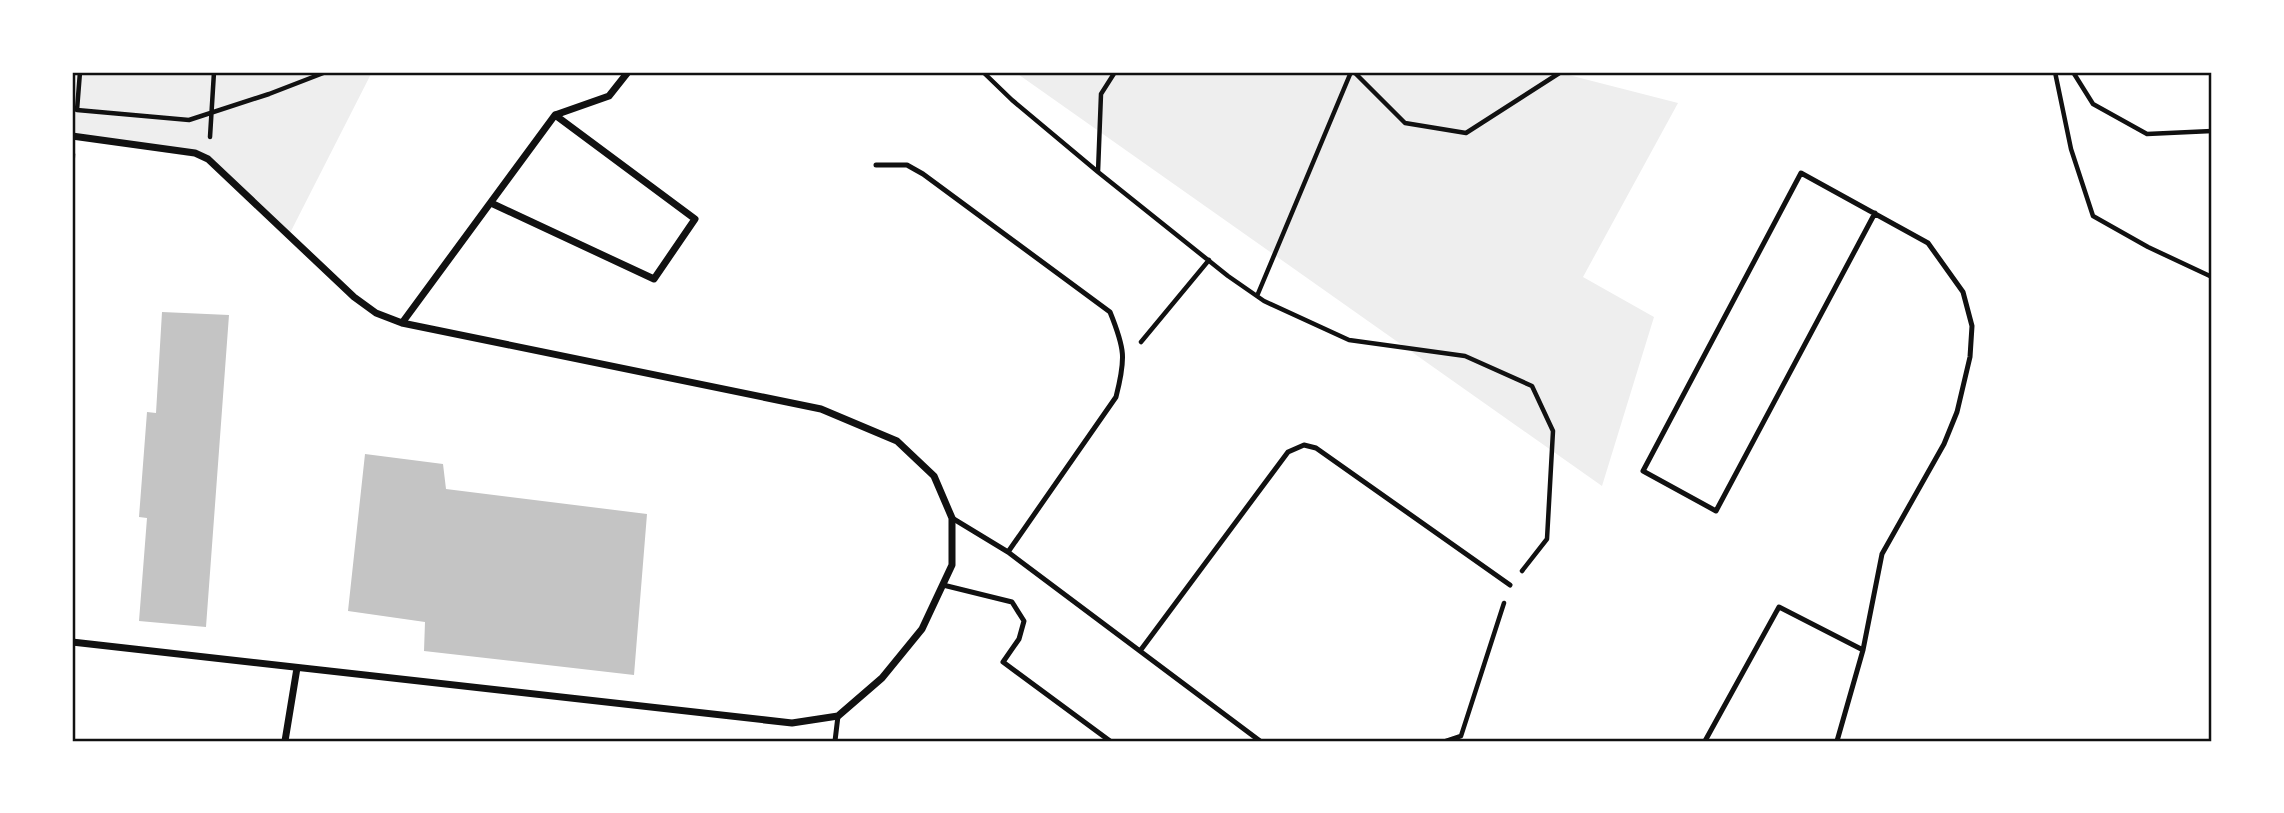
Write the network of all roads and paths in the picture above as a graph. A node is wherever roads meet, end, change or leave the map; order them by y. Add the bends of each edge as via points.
1 (214, 72) edge
2 (326, 72) edge
3 (628, 72) edge
4 (983, 72) edge
5 (990, 72) edge
6 (1115, 72) edge
7 (1352, 72) edge
8 (1561, 72) edge
9 (2055, 72) edge
10 (2073, 72) edge
11 (990, 79) junction
12 (77, 110) dead end
13 (211, 113) junction
14 (555, 115) junction
15 (2212, 131) edge
16 (72, 136) edge
17 (208, 159) junction
18 (876, 165) dead end
19 (1098, 172) junction
20 (491, 203) junction
21 (1875, 213) junction
22 (1209, 260) junction
23 (2212, 277) edge
24 (1257, 296) junction
25 (402, 323) junction
26 (1122, 365) junction
27 (952, 518) junction
28 (1008, 552) junction
29 (943, 585) junction
30 (1510, 585) junction
31 (72, 642) edge
32 (1863, 650) junction
33 (1140, 651) junction
34 (297, 668) junction
35 (838, 716) junction
36 (1462, 739) edge
37 (285, 741) edge
38 (835, 741) edge
39 (1110, 741) edge
40 (1260, 741) edge
41 (1446, 741) edge
42 (1705, 741) edge
43 (1837, 741) edge

1 - 13 path
2 - 13 path
3 - 14 street via 609,96
4 - 11 path
5 - 11 path
6 - 19 path via 1101,94
7 - 8 path via 1405,122 1466,133
7 - 24 path
9 - 23 path via 2071,149 2093,216
10 - 15 path via 2093,104 2147,134
11 - 19 path
12 - 13 path via 189,120
13 - 17 path
14 - 20 street
14 - 20 street via 695,219 654,279
16 - 17 street via 195,153
17 - 25 street via 354,297 376,313
18 - 26 lane via 907,165 923,174 1110,312 1122,343
19 - 22 path
20 - 25 street
21 - 21 lane via 1801,173 1643,471 1716,511
21 - 32 lane via 1928,243 1963,292 1972,326 1970,357 1944,444 1882,554
22 - 24 path
22 - 26 path
24 - 30 path via 1349,340 1465,356 1532,386 1553,431 1547,540
25 - 27 street via 821,409 897,441 934,476
26 - 28 lane via 1116,397
27 - 28 lane
27 - 29 street via 952,565
28 - 33 lane
29 - 35 street via 922,629 882,678
29 - 39 lane via 1012,602 1024,621 1019,639 1003,662
30 - 33 lane via 1316,448 1304,445 1288,452
30 - 36 path
31 - 34 street
32 - 42 lane via 1779,607
32 - 43 lane
33 - 40 lane
34 - 35 street via 792,723
34 - 37 street
35 - 38 lane
36 - 41 path

